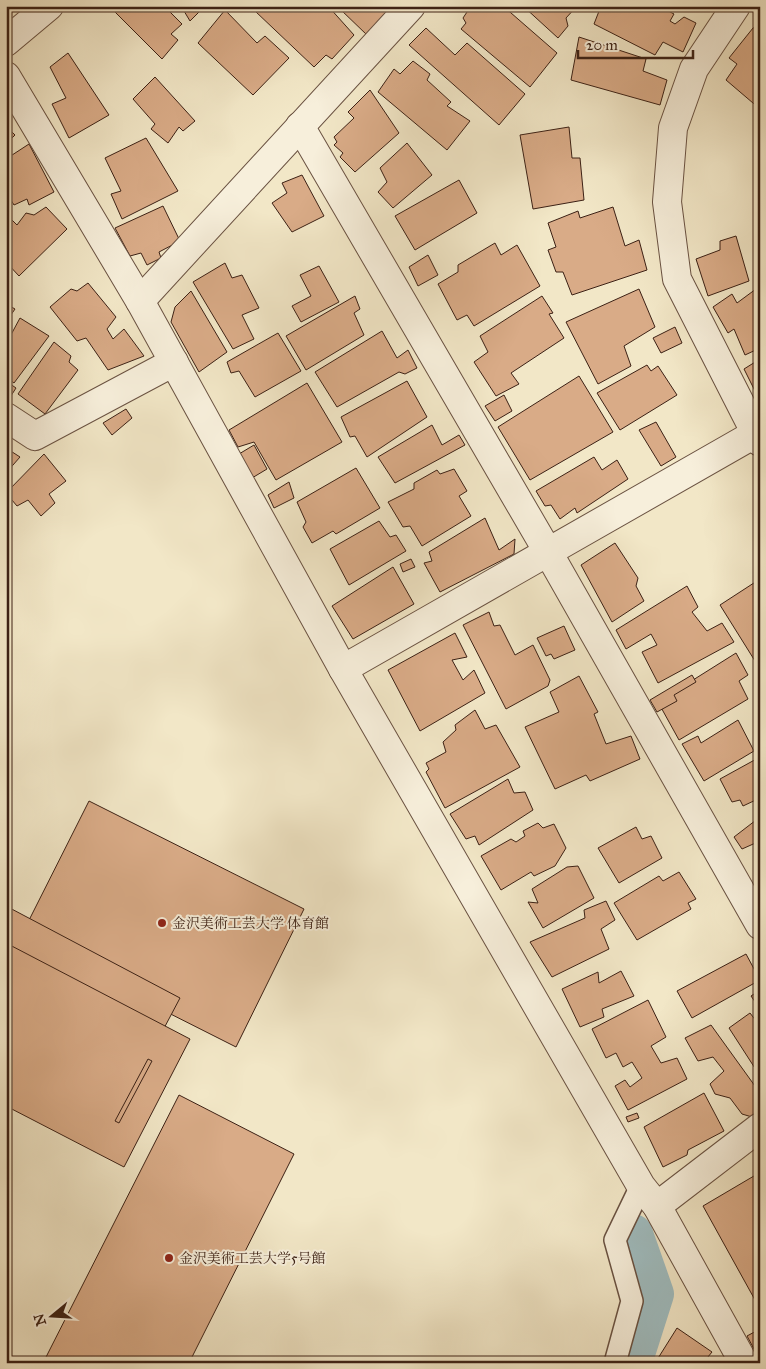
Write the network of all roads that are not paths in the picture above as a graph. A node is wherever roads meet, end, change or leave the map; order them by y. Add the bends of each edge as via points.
1 (49, 6) edge
2 (411, 6) edge
3 (736, 6) edge
4 (6, 42) edge
5 (6, 76) edge
6 (300, 126) junction
7 (140, 301) junction
8 (174, 362) junction
9 (6, 417) edge
10 (758, 436) edge
11 (548, 552) junction
12 (343, 668) junction
13 (760, 925) edge
14 (760, 1127) edge
15 (649, 1196) junction
16 (615, 1363) edge
17 (744, 1363) edge

1 - 4 street
2 - 6 street
3 - 10 street via 694,69 672,128 666,202 677,279
5 - 7 street
6 - 7 street
6 - 11 street
7 - 8 street
8 - 9 street via 35,436
8 - 12 street
10 - 11 street
11 - 12 street
11 - 13 street
12 - 15 street
14 - 15 street
15 - 16 lane via 615,1240 632,1301
15 - 17 street

